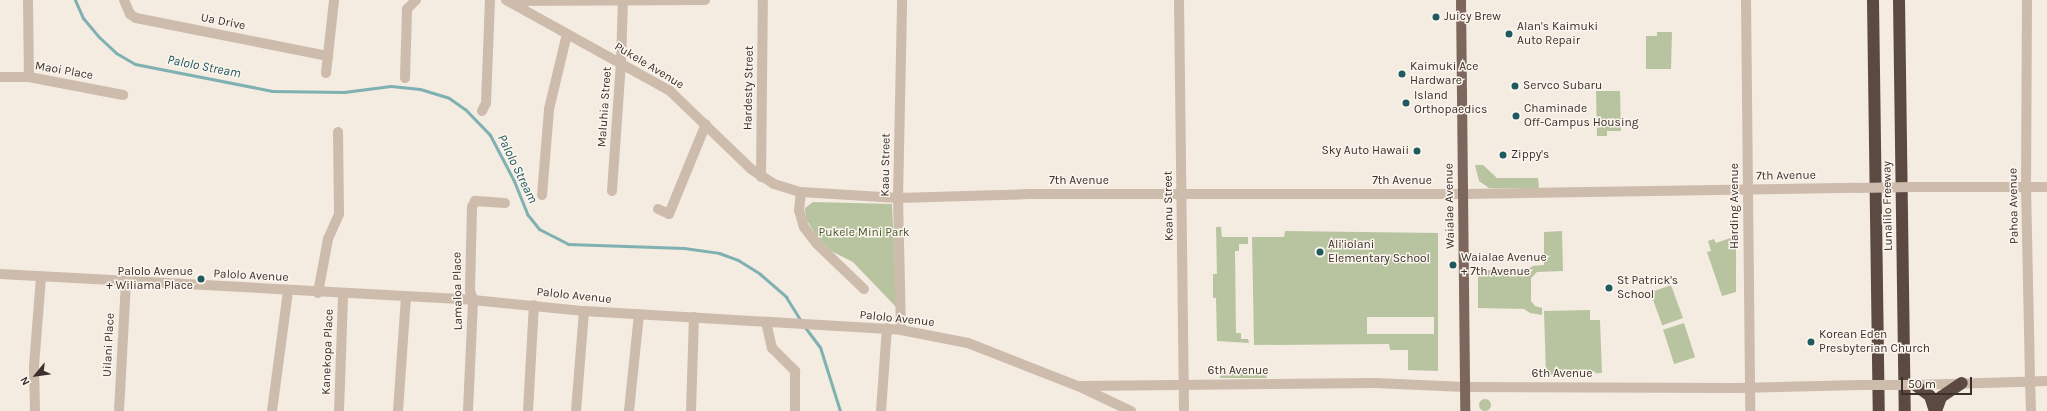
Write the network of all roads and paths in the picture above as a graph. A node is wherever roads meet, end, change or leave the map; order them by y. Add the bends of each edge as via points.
1 (28, 0) edge
2 (124, 0) edge
3 (334, 0) edge
4 (416, 0) edge
5 (490, 0) edge
6 (623, 0) edge
7 (705, 0) edge
8 (763, 0) edge
9 (902, 0) edge
10 (1179, 0) edge
11 (1461, 0) edge
12 (1746, 0) edge
13 (1873, 0) edge
14 (1899, 0) edge
15 (2027, 0) edge
16 (507, 1) edge
17 (566, 34) junction
18 (328, 56) junction
19 (621, 64) junction
20 (326, 73) dead end
21 (0, 77) edge
22 (29, 77) junction
23 (405, 78) dead end
24 (123, 95) dead end
25 (482, 111) dead end
26 (706, 124) junction
27 (338, 132) dead end
28 (761, 177) junction
29 (2026, 187) junction
30 (2047, 187) edge
31 (1748, 190) junction
32 (612, 191) dead end
33 (801, 192) junction
34 (1463, 194) junction
35 (542, 195) dead end
36 (1182, 195) junction
37 (898, 198) junction
38 (505, 203) dead end
39 (658, 209) dead end
40 (0, 274) edge
41 (41, 277) junction
42 (126, 281) junction
43 (864, 289) dead end
44 (288, 291) junction
45 (318, 293) junction
46 (343, 294) junction
47 (406, 298) junction
48 (473, 300) junction
49 (534, 305) junction
50 (584, 311) junction
51 (639, 315) junction
52 (694, 317) junction
53 (766, 322) junction
54 (887, 328) junction
55 (901, 330) junction
56 (2030, 381) junction
57 (2047, 381) edge
58 (1962, 383) junction
59 (1184, 384) junction
60 (1915, 385) junction
61 (1078, 386) junction
62 (1464, 387) junction
63 (1749, 388) junction
64 (35, 411) edge
65 (119, 411) edge
66 (272, 411) edge
67 (339, 411) edge
68 (398, 411) edge
69 (468, 411) edge
70 (528, 411) edge
71 (576, 411) edge
72 (629, 411) edge
73 (691, 411) edge
74 (795, 411) edge
75 (881, 411) edge
76 (1131, 411) edge
77 (1184, 411) edge
78 (1465, 411) edge
79 (1750, 411) edge
80 (1878, 411) edge
81 (1905, 411) edge
82 (1935, 411) edge
83 (2031, 411) edge

1 - 22 street
2 - 18 street, Ua Drive via 126,8 136,18
3 - 18 street
4 - 23 street via 407,9
5 - 25 street via 486,96
6 - 7 street
6 - 16 street
6 - 19 street, Maluhia Street
8 - 28 street, Hardesty Street
9 - 37 street, Kaau Street
10 - 36 street, Keanu Street
11 - 34 main road, Waialae Avenue
12 - 31 street, Harding Avenue
13 - 80 highway, Lunalilo Freeway
14 - 81 highway, Lunalilo Freeway
15 - 29 street, Pahoa Avenue
16 - 17 street, Pukele Avenue
17 - 19 street, Pukele Avenue
17 - 35 street via 549,109
18 - 20 street
19 - 26 street, Pukele Avenue via 670,91
19 - 32 street, Maluhia Street
21 - 22 street, Maoi Place
22 - 24 street, Maoi Place
26 - 28 street, Pukele Avenue via 740,160
26 - 39 street via 669,214
27 - 45 street via 339,214 328,239
28 - 33 street, 7th Avenue
29 - 30 street, 7th Avenue
29 - 31 street, 7th Avenue, bridge
29 - 56 street, Pahoa Avenue
31 - 34 street, 7th Avenue
31 - 63 street, Harding Avenue
33 - 37 street, 7th Avenue
33 - 43 street via 799,210 804,227
34 - 36 street, 7th Avenue
34 - 62 main road, Waialae Avenue
36 - 37 street, 7th Avenue via 1029,194
36 - 59 street, Keanu Street
37 - 55 street, Kaau Street
38 - 48 street, Lamaloa Place via 475,201 472,207 470,290
40 - 41 street, Palolo Avenue
41 - 42 street, Palolo Avenue
41 - 64 street via 34,366
42 - 44 street, Palolo Avenue
42 - 65 street, Uilani Place
44 - 45 street, Palolo Avenue
44 - 66 street
45 - 46 street, Palolo Avenue
46 - 47 street, Palolo Avenue
46 - 67 street, Kanekopa Place
47 - 48 street, Palolo Avenue
47 - 68 street
48 - 49 street, Palolo Avenue
48 - 69 street, Lamaloa Place
49 - 50 street, Palolo Avenue
49 - 70 street
50 - 51 street, Palolo Avenue
50 - 71 street
51 - 52 street, Palolo Avenue
51 - 72 street
52 - 53 street, Palolo Avenue
52 - 73 street
53 - 54 street, Palolo Avenue
53 - 74 street via 772,348 796,371
54 - 55 street, Palolo Avenue
54 - 75 street
55 - 61 street, Palolo Avenue via 968,343
56 - 57 street, 6th Avenue
56 - 58 street, 6th Avenue
56 - 83 street, Pahoa Avenue
58 - 60 street, 6th Avenue
58 - 82 highway via 1941,397
59 - 61 street, 6th Avenue
59 - 62 street, 6th Avenue via 1383,384
59 - 77 street, Keanu Street
60 - 63 street, 6th Avenue, bridge
60 - 82 highway via 1930,396
61 - 76 street, Palolo Avenue
62 - 63 street, 6th Avenue
62 - 78 main road, Waialae Avenue
63 - 79 street, Harding Avenue

